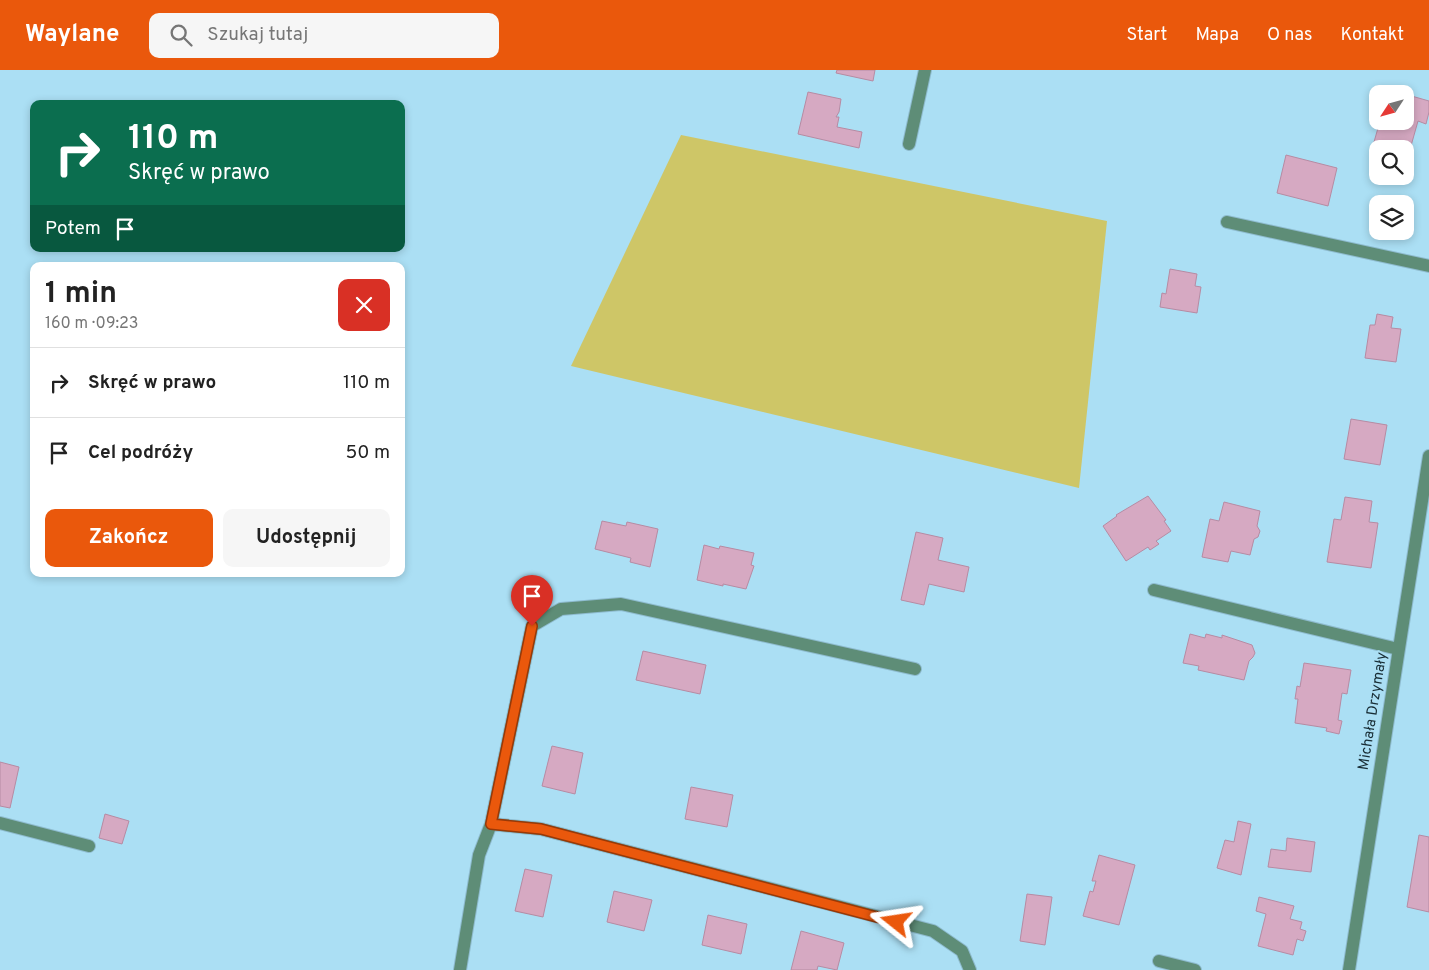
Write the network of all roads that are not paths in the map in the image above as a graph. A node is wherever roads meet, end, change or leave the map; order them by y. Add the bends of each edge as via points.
1 (925, 70) edge
2 (909, 144) dead end
3 (1227, 222) dead end
4 (1429, 266) edge
5 (1429, 456) edge
6 (1154, 590) dead end
7 (1398, 650) junction
8 (914, 669) dead end
9 (0, 823) edge
10 (491, 824) junction
11 (89, 846) dead end
12 (1159, 960) dead end
13 (460, 970) edge
14 (970, 970) edge
15 (1195, 970) edge
16 (1349, 970) edge

1 - 2 street
3 - 4 street
5 - 7 street, Michała Drzymały
6 - 7 street
7 - 16 street, Michała Drzymały
8 - 10 street via 621,604 561,608 532,626
9 - 11 street
10 - 13 street via 479,856
10 - 14 street via 541,829 933,931 962,951
12 - 15 street

